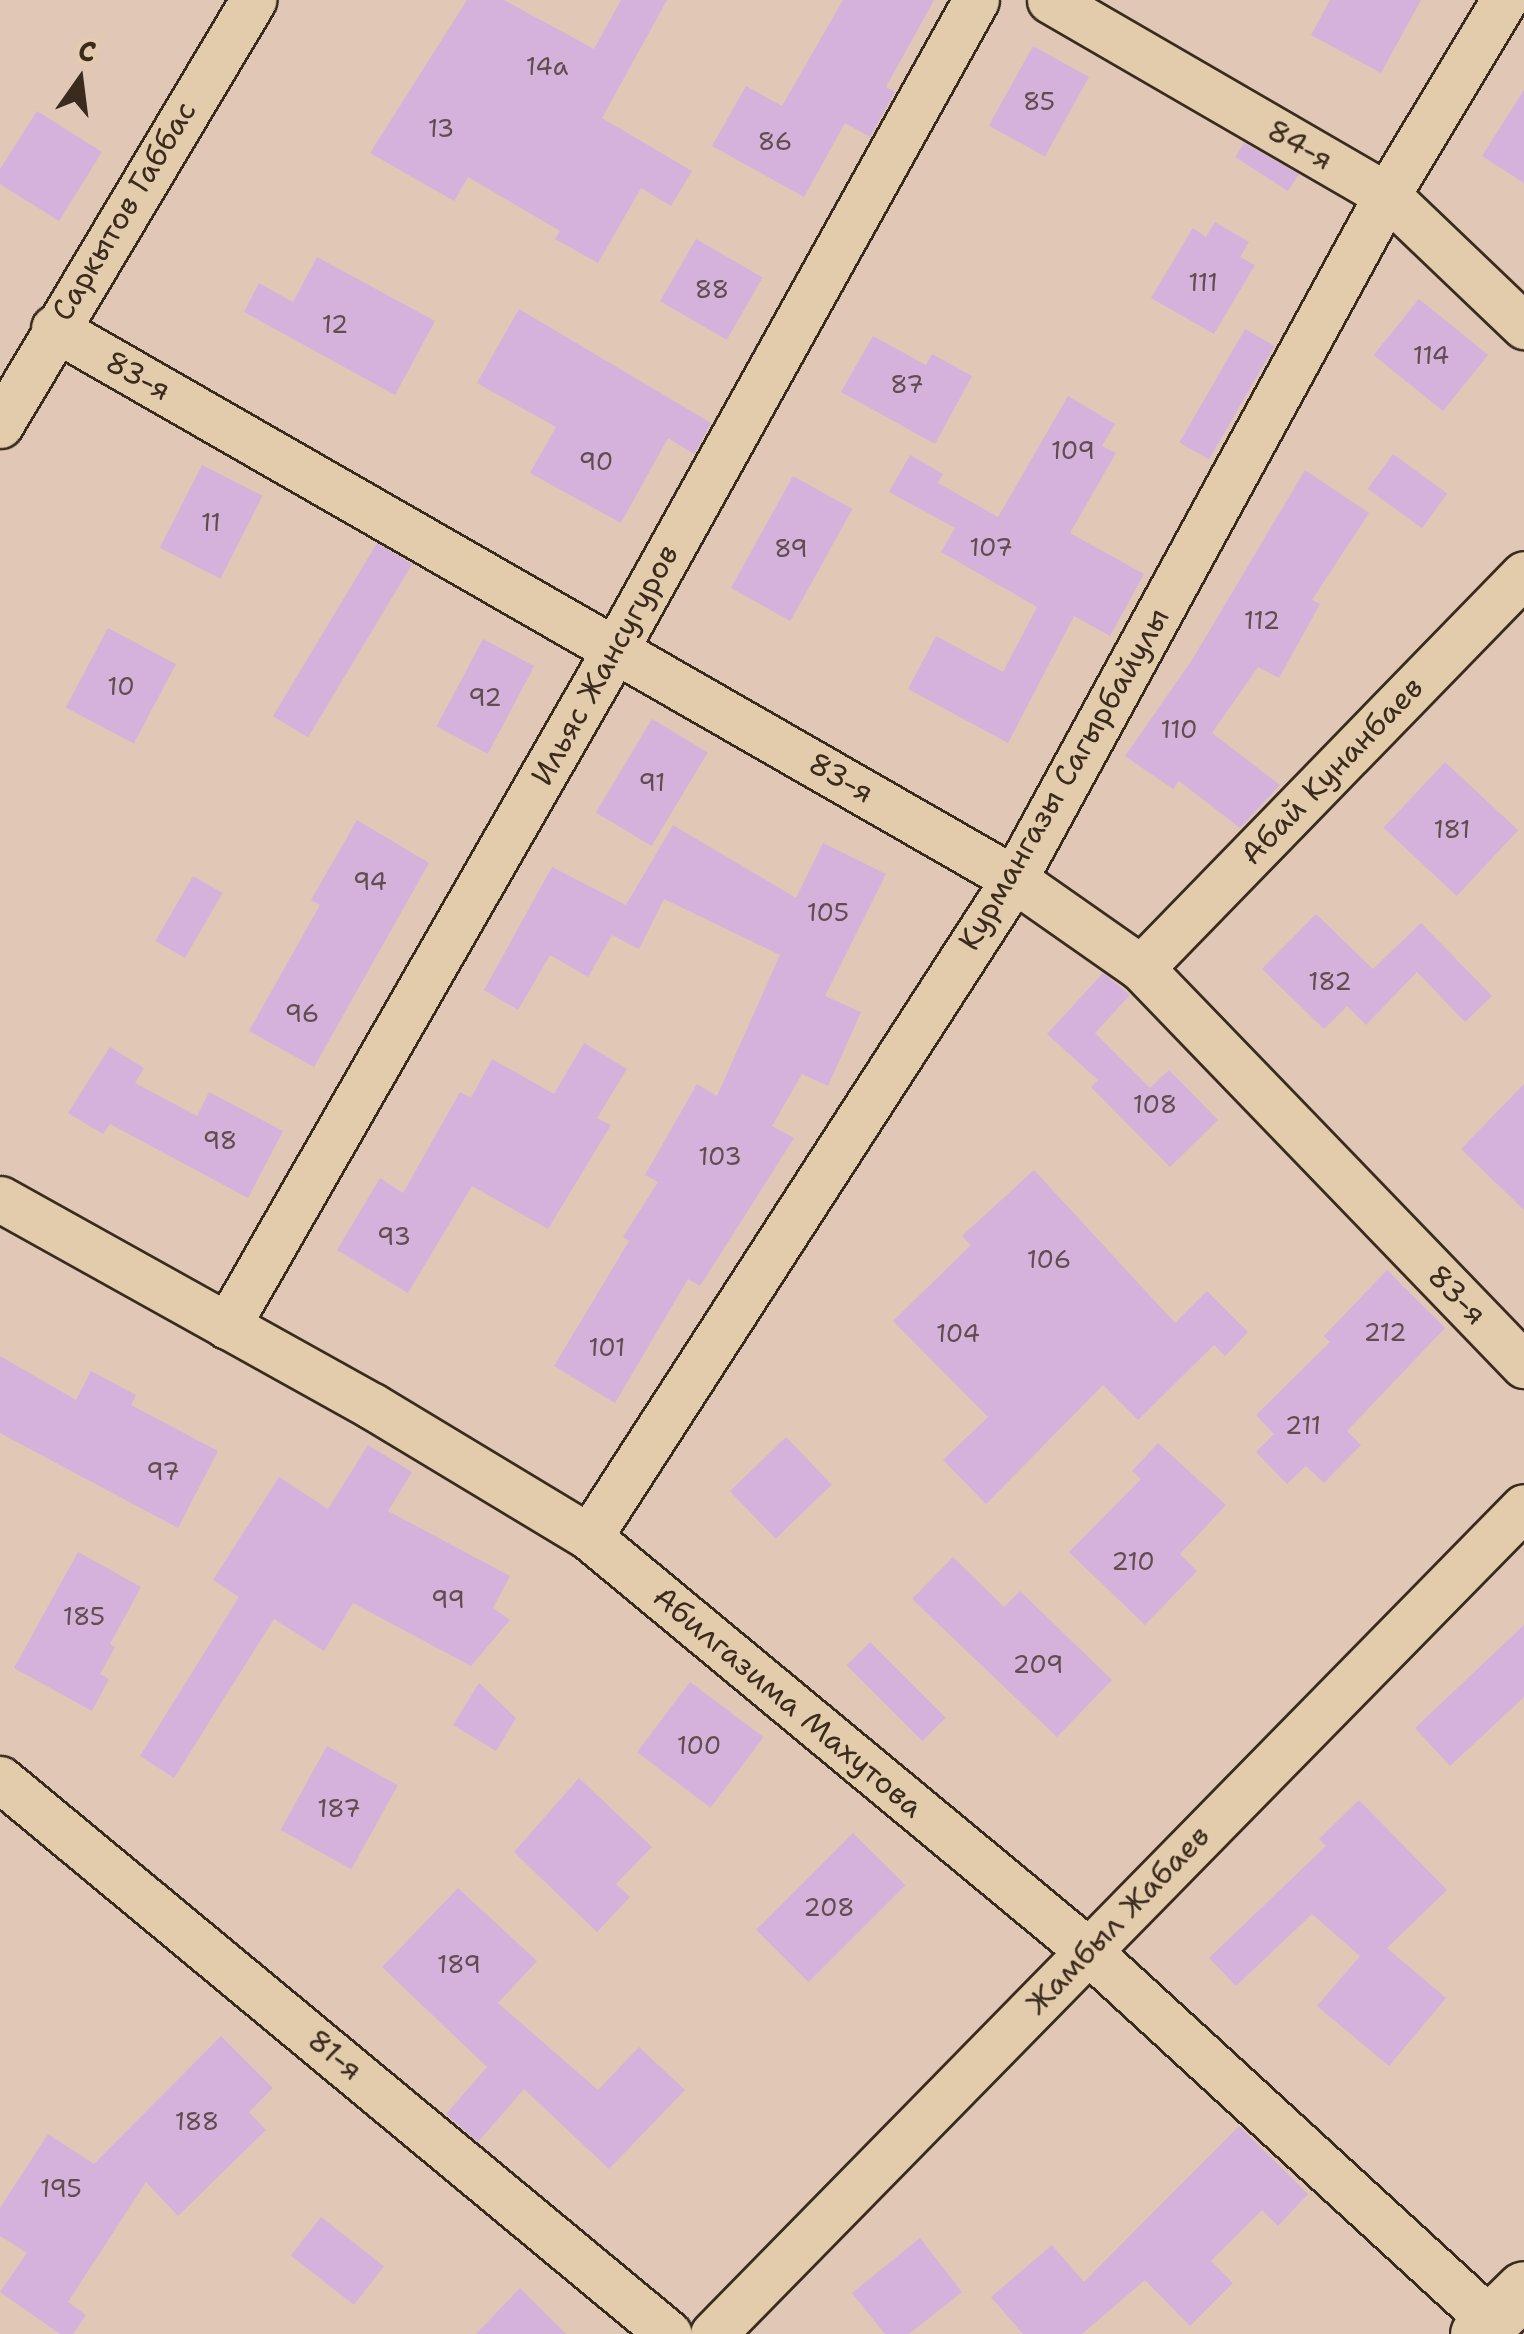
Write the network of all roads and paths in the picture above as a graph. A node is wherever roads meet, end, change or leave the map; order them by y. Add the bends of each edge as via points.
1 (252, 0) edge
2 (976, 0) edge
3 (1050, 0) edge
4 (1504, 0) edge
5 (1387, 196) junction
6 (1524, 326) edge
7 (54, 328) junction
8 (0, 426) edge
9 (1524, 574) edge
10 (617, 646) junction
11 (1014, 879) junction
12 (1141, 968) junction
13 (0, 1199) edge
14 (227, 1326) junction
15 (1524, 1365) edge
16 (1524, 1507) edge
17 (589, 1537) junction
18 (0, 1778) edge
19 (1087, 1950) junction
20 (1497, 2315) edge
21 (669, 2334) edge
22 (713, 2334) edge

1 - 7 street, Саркытов Габбас
2 - 10 street, Ильяс Жансугуров
3 - 5 street, 84-я
4 - 5 street, Курмангазы Сагырбайулы
5 - 6 street, 84-я
5 - 11 street, Курмангазы Сагырбайулы
7 - 8 street, Саркытов Габбас
7 - 10 street, 83-я
9 - 12 street, Абай Кунанбаев
10 - 11 street, 83-я
10 - 14 street, Ильяс Жансугуров
11 - 12 street, 83-я
11 - 17 street, Курмангазы Сагырбайулы
12 - 15 street, 83-я
13 - 14 street, Абилгазима Махутова
14 - 17 street, Абилгазима Махутова
16 - 19 street, Жамбыл Жабаев
17 - 19 street, Абилгазима Махутова
18 - 21 street, 81-я
19 - 20 street, Абилгазима Махутова
19 - 22 street, Жамбыл Жабаев

